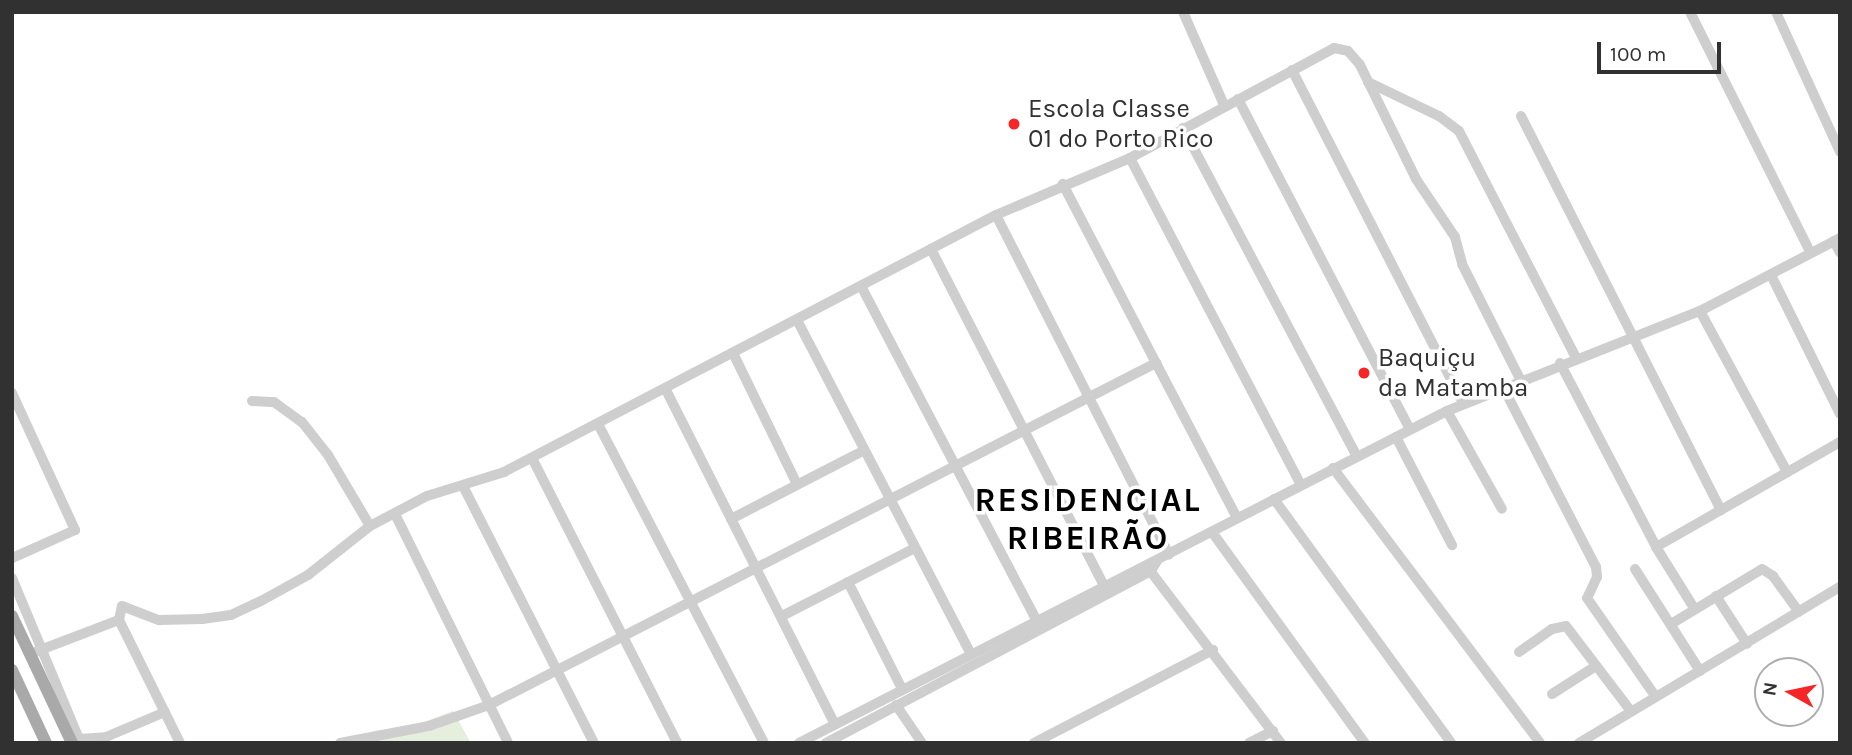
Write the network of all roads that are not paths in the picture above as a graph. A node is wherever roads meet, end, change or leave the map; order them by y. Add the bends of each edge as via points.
1 (1183, 12) edge
2 (1690, 12) edge
3 (1776, 12) edge
4 (1292, 70) junction
5 (1368, 82) junction
6 (1238, 99) junction
7 (1224, 106) junction
8 (1521, 116) dead end
9 (1183, 128) junction
10 (1840, 152) edge
11 (1130, 158) junction
12 (1063, 184) junction
13 (996, 215) junction
14 (1837, 239) edge
15 (931, 249) junction
16 (1810, 252) junction
17 (1840, 253) edge
18 (1772, 275) junction
19 (861, 286) junction
20 (1700, 311) junction
21 (797, 320) junction
22 (1630, 340) junction
23 (733, 353) junction
24 (1576, 358) junction
25 (1156, 363) junction
26 (1560, 363) junction
27 (1520, 379) junction
28 (1503, 387) junction
29 (665, 388) junction
30 (12, 393) edge
31 (1089, 397) junction
32 (253, 401) dead end
33 (1463, 403) junction
34 (1447, 411) junction
35 (1840, 414) edge
36 (598, 424) junction
37 (1410, 429) junction
38 (1022, 431) junction
39 (1396, 437) junction
40 (1840, 442) edge
41 (863, 452) junction
42 (1357, 456) junction
43 (532, 458) junction
44 (956, 463) junction
45 (1333, 468) junction
46 (1787, 472) junction
47 (797, 484) junction
48 (1301, 485) junction
49 (463, 486) junction
50 (890, 498) junction
51 (1274, 499) junction
52 (1502, 509) dead end
53 (1721, 510) junction
54 (395, 514) junction
55 (1237, 518) junction
56 (731, 519) junction
57 (370, 526) junction
58 (1212, 532) junction
59 (1452, 545) dead end
60 (1656, 547) junction
61 (915, 548) junction
62 (1169, 554) junction
63 (12, 558) edge
64 (1148, 567) junction
65 (757, 568) junction
66 (1635, 569) dead end
67 (12, 578) edge
68 (848, 582) junction
69 (1104, 585) junction
70 (1840, 587) edge
71 (1716, 596) junction
72 (689, 601) junction
73 (1694, 608) junction
74 (1799, 612) junction
75 (12, 616) edge
76 (782, 616) junction
77 (1037, 619) junction
78 (119, 620) junction
79 (1671, 624) junction
80 (622, 636) junction
81 (1747, 644) junction
82 (1213, 650) junction
83 (35, 652) junction
84 (1519, 652) dead end
85 (971, 654) junction
86 (1596, 666) junction
87 (557, 668) junction
88 (12, 670) edge
89 (1700, 671) junction
90 (902, 689) junction
91 (1552, 694) dead end
92 (1655, 696) junction
93 (489, 705) junction
94 (895, 705) junction
95 (1630, 710) junction
96 (165, 712) junction
97 (835, 723) junction
98 (1273, 731) junction
99 (46, 743) edge
100 (72, 743) edge
101 (180, 743) edge
102 (340, 743) edge
103 (508, 743) edge
104 (594, 743) edge
105 (677, 743) edge
106 (764, 743) edge
107 (799, 743) edge
108 (826, 743) edge
109 (922, 743) edge
110 (1034, 743) edge
111 (1249, 743) edge
112 (1282, 743) edge
113 (1365, 743) edge
114 (1451, 743) edge
115 (1540, 743) edge
116 (1579, 743) edge

1 - 7 street
2 - 16 street
3 - 10 street
4 - 5 street via 1327,50 1341,48 1354,57
4 - 6 street
4 - 33 street
5 - 24 street via 1430,111 1459,131
5 - 27 street via 1416,179 1455,237 1465,271
6 - 7 street
6 - 37 street
7 - 9 street
8 - 22 street
9 - 11 street
9 - 42 street
11 - 12 street
11 - 48 street
12 - 13 street
12 - 25 street
13 - 15 street
13 - 31 street
14 - 16 street
14 - 17 street
15 - 19 street
15 - 38 street
16 - 18 street
18 - 20 street
18 - 35 street
19 - 21 street
19 - 44 street
20 - 22 street
20 - 46 street
21 - 23 street
21 - 41 street
22 - 24 street
22 - 53 street
23 - 29 street
23 - 47 street
24 - 26 street
25 - 31 street
25 - 55 street
26 - 27 street
26 - 60 street
27 - 28 street
28 - 33 street
28 - 92 street via 1596,567 1597,577 1587,598
29 - 36 street
29 - 56 street
30 - 63 street via 75,530
31 - 38 street
31 - 62 street
32 - 57 street via 274,402 302,422 328,455
33 - 34 street
34 - 37 street
34 - 52 street
36 - 43 street
36 - 72 street
37 - 39 street
38 - 44 street
38 - 69 street
39 - 42 street
39 - 59 street
40 - 46 street
41 - 47 street
41 - 50 street
42 - 45 street
43 - 49 street
43 - 80 street
44 - 50 street
44 - 77 street
45 - 48 street
45 - 115 street
46 - 53 street
47 - 56 street
48 - 51 street
49 - 54 street via 427,496
49 - 87 street
50 - 61 street
50 - 65 street
51 - 55 street
51 - 114 street
53 - 60 street
54 - 57 street
54 - 93 street
55 - 58 street
56 - 65 street
57 - 78 street via 308,575 231,614 159,620 122,606
58 - 62 street
58 - 113 street
60 - 73 street
61 - 68 street
61 - 85 street
62 - 64 street
64 - 69 street
64 - 82 street
64 - 94 street
65 - 72 street
65 - 76 street
66 - 79 street
67 - 83 street via 27,607
68 - 76 street
68 - 90 street
69 - 77 street
70 - 74 street
71 - 73 street
71 - 74 street via 1765,569
71 - 81 street
72 - 80 street
72 - 106 street
73 - 79 street
74 - 81 street
75 - 83 main road
76 - 97 street
77 - 85 street
78 - 83 street
78 - 96 street
79 - 89 street
80 - 87 street
80 - 105 street
81 - 89 street
82 - 98 street
82 - 110 street
83 - 96 street via 79,739 106,737
83 - 100 main road
84 - 86 street via 1564,625
85 - 90 street
86 - 91 street
86 - 95 street
87 - 93 street
87 - 104 street
88 - 99 main road
89 - 92 street
90 - 97 street
92 - 95 street
93 - 102 street via 429,726
93 - 103 street
94 - 108 street
94 - 109 street
95 - 116 street
96 - 101 street
97 - 107 street
98 - 111 street
98 - 112 street

